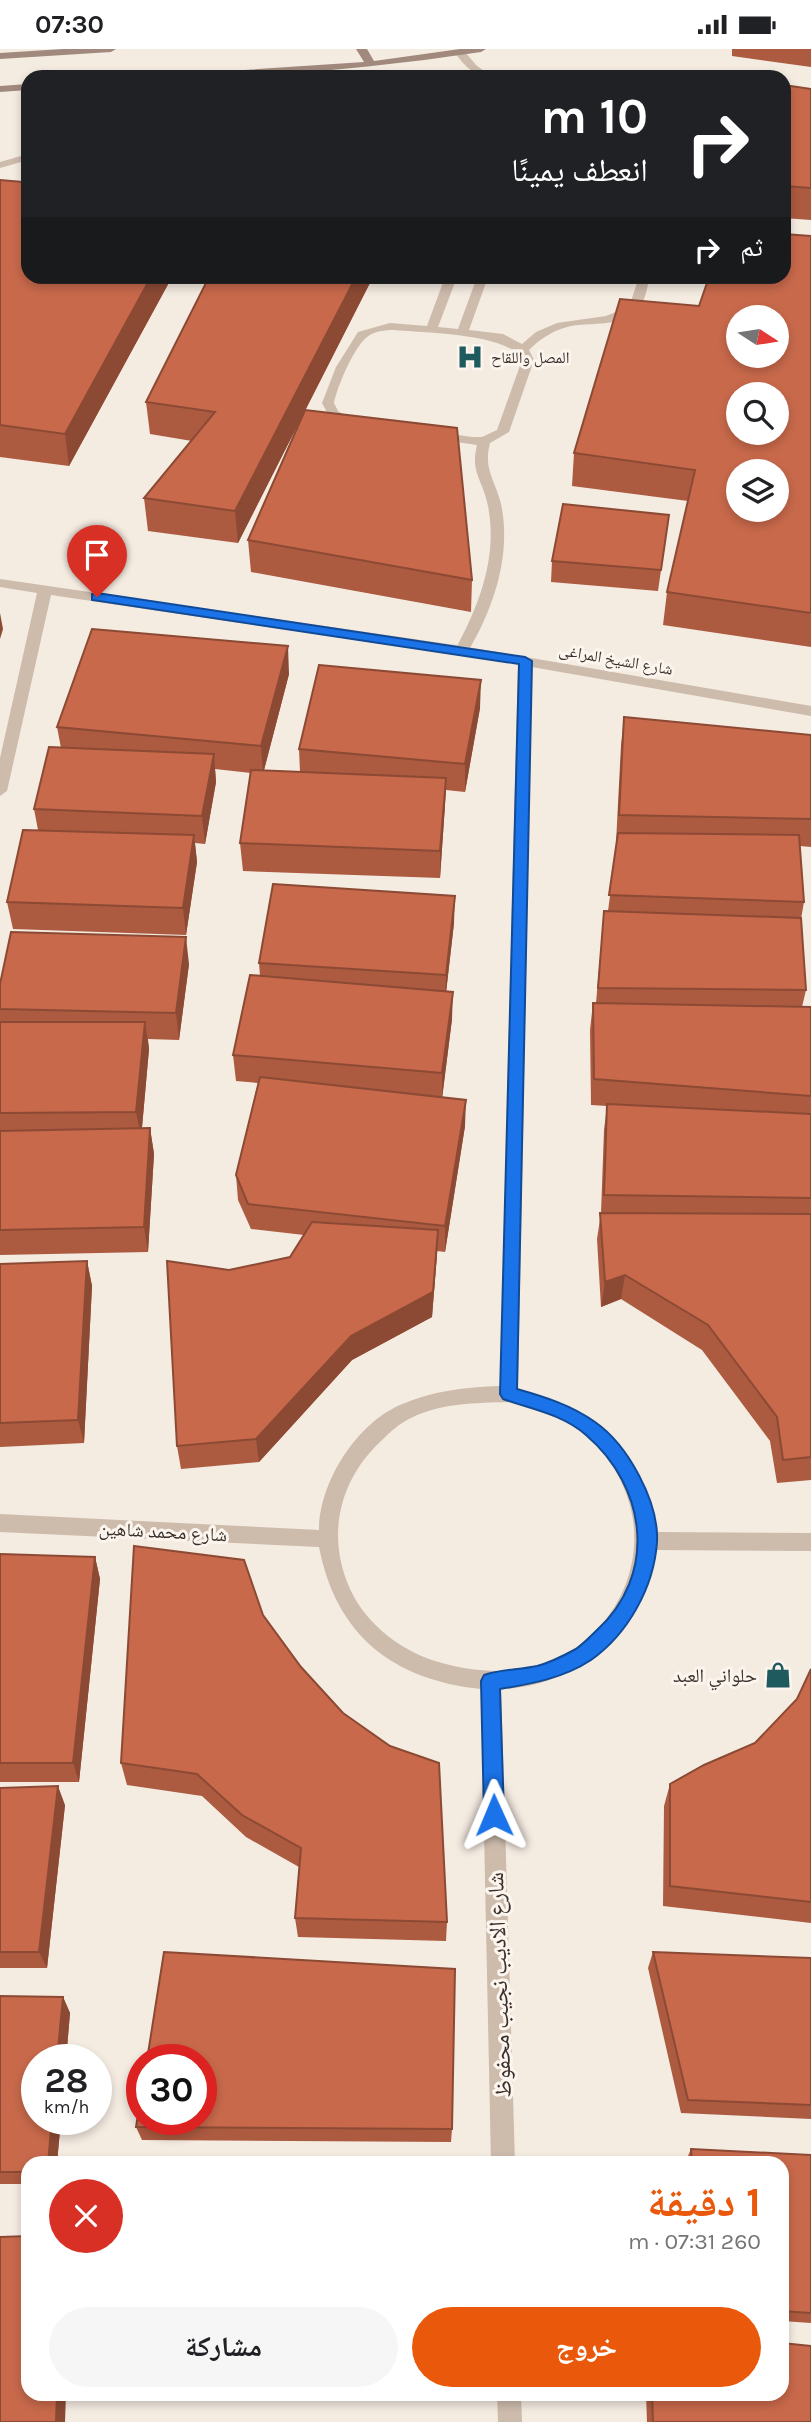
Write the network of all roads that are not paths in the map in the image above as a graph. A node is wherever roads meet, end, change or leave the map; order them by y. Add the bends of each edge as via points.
1 (111, 49) edge
2 (361, 49) edge
3 (481, 49) edge
4 (459, 51) edge
5 (0, 56) edge
6 (370, 65) junction
7 (292, 70) edge
8 (476, 70) edge
9 (21, 88) edge
10 (0, 89) edge
11 (21, 159) edge
12 (0, 165) edge
13 (448, 284) edge
14 (480, 284) edge
15 (642, 284) edge
16 (430, 330) junction
17 (462, 334) junction
18 (523, 349) junction
19 (484, 441) junction
20 (0, 583) edge
21 (45, 589) junction
22 (462, 650) junction
23 (525, 661) junction
24 (811, 711) edge
25 (0, 791) edge
26 (509, 1394) junction
27 (0, 1523) edge
28 (326, 1539) junction
29 (648, 1541) junction
30 (811, 1542) edge
31 (491, 1681) junction
32 (503, 2156) edge
33 (509, 2401) edge
34 (510, 2422) edge

1 - 5 main road
2 - 6 main road
3 - 4 main road
4 - 6 main road
4 - 8 street
6 - 7 main road
9 - 10 main road
11 - 12 street
13 - 16 street
14 - 17 street
15 - 18 street via 635,306 627,312 551,329
16 - 17 street
16 - 19 street via 382,327 361,336 328,398 331,410 351,423
17 - 18 street via 499,337
18 - 19 street via 527,360 503,432
19 - 22 street via 479,461 495,510 495,565 482,613
20 - 21 street, شارع الشيخ المراغى
21 - 22 street, شارع الشيخ المراغى
21 - 25 street
22 - 23 street, شارع الشيخ المراغى
23 - 24 street, شارع الشيخ المراغى
23 - 26 street
26 - 28 street via 454,1395 403,1412 361,1444 334,1488
26 - 29 street via 552,1406 591,1429 622,1460 641,1499
27 - 28 street, شارع محمد شاهين
28 - 31 street via 335,1582 359,1622 396,1653 440,1674
29 - 30 street
29 - 31 street via 639,1584 619,1623 584,1654 540,1674
31 - 32 street, شارع الاديب نجيب محفوظ
33 - 34 street

